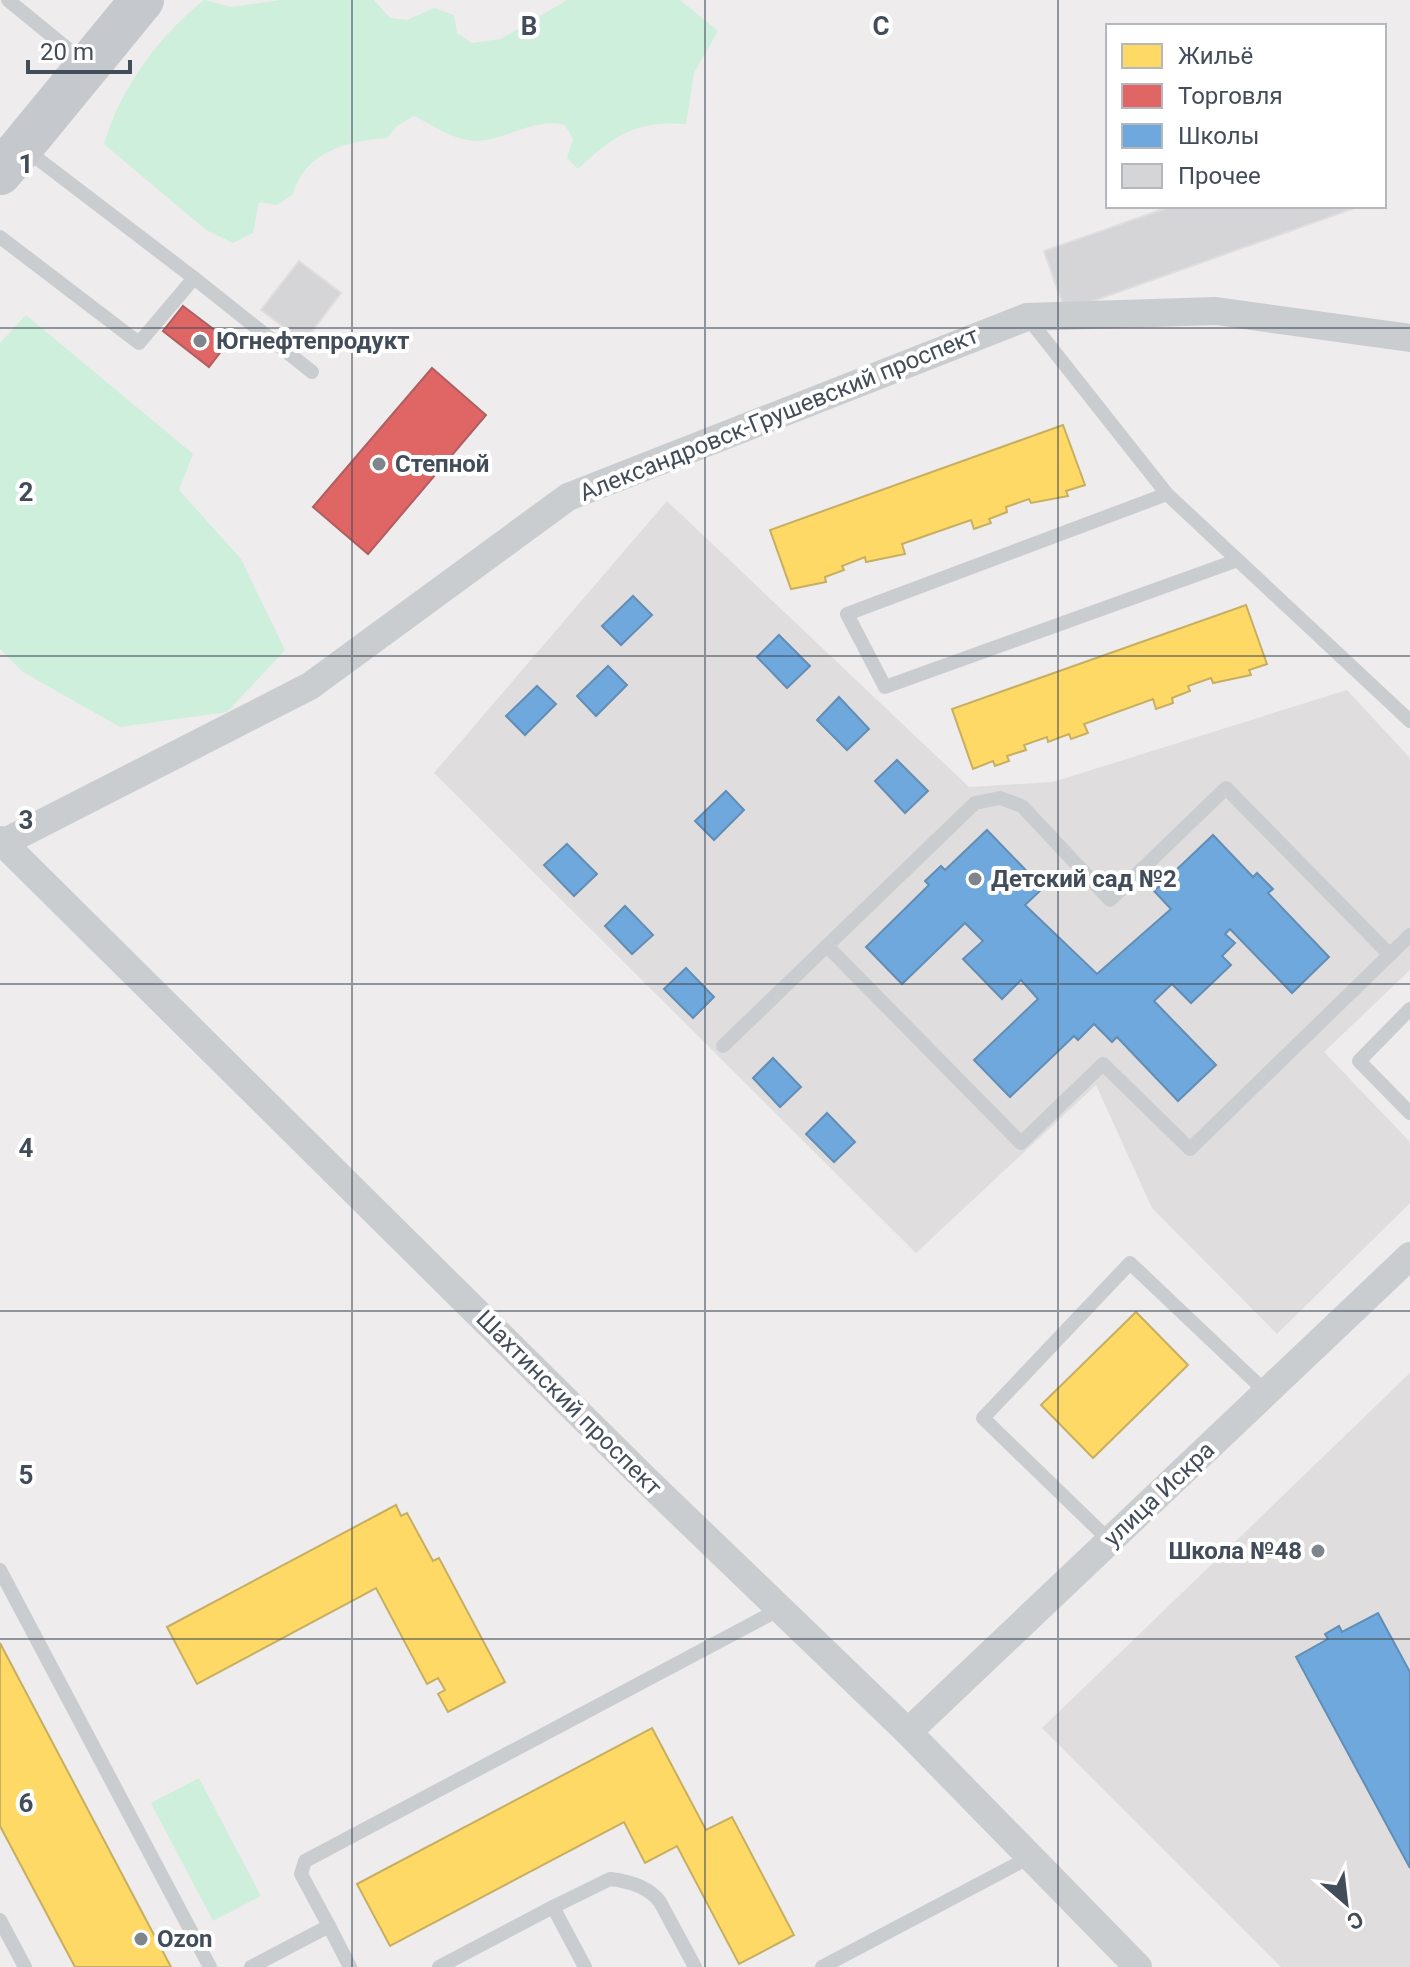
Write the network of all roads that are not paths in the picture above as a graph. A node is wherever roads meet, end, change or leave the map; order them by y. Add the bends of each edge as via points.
1 (8, 0) edge
2 (142, 0) edge
3 (87, 65) junction
4 (11, 159) edge
5 (0, 237) edge
6 (194, 278) junction
7 (1027, 317) junction
8 (1410, 338) edge
9 (312, 372) dead end
10 (1167, 494) junction
11 (1238, 560) junction
12 (1410, 721) edge
13 (2, 842) edge
14 (1410, 935) edge
15 (827, 946) junction
16 (1390, 955) junction
17 (1410, 1009) edge
18 (723, 1046) dead end
19 (1410, 1113) edge
20 (1410, 1256) edge
21 (1266, 1392) junction
22 (1110, 1541) junction
23 (0, 1570) edge
24 (780, 1609) junction
25 (908, 1732) junction
26 (1030, 1857) junction
27 (553, 1907) junction
28 (0, 1920) edge
29 (329, 1926) junction
30 (25, 1967) edge
31 (210, 1967) edge
32 (251, 1967) edge
33 (350, 1967) edge
34 (439, 1967) edge
35 (585, 1967) edge
36 (695, 1967) edge
37 (822, 1967) edge
38 (1138, 1967) edge

1 - 3 lane
2 - 3 main road
3 - 4 main road
4 - 6 lane
5 - 6 lane via 139,343
6 - 9 lane
7 - 8 street, Александровск-Грушевский проспект via 1216,311
7 - 10 lane
7 - 13 street, Александровск-Грушевский проспект via 568,497 310,686
10 - 11 lane
10 - 11 lane via 847,614 885,687
11 - 12 lane
13 - 24 street, Шахтинский проспект
14 - 16 lane
15 - 16 lane via 975,803 1000,798 1022,806 1110,900 1226,788
15 - 16 lane via 1021,1143 1103,1064 1190,1149
15 - 18 lane
17 - 19 lane via 1359,1061
20 - 21 street, улица Искра
21 - 22 street, улица Искра
21 - 22 lane via 1130,1263 983,1418
22 - 25 street, улица Искра
23 - 31 lane
24 - 25 street, Шахтинский проспект
24 - 29 lane via 305,1861 301,1874
25 - 26 street, Шахтинский проспект
26 - 37 lane
26 - 38 street, Шахтинский проспект
27 - 34 lane
27 - 35 lane
27 - 36 lane via 610,1879 653,1892
28 - 30 lane
29 - 32 lane
29 - 33 lane

